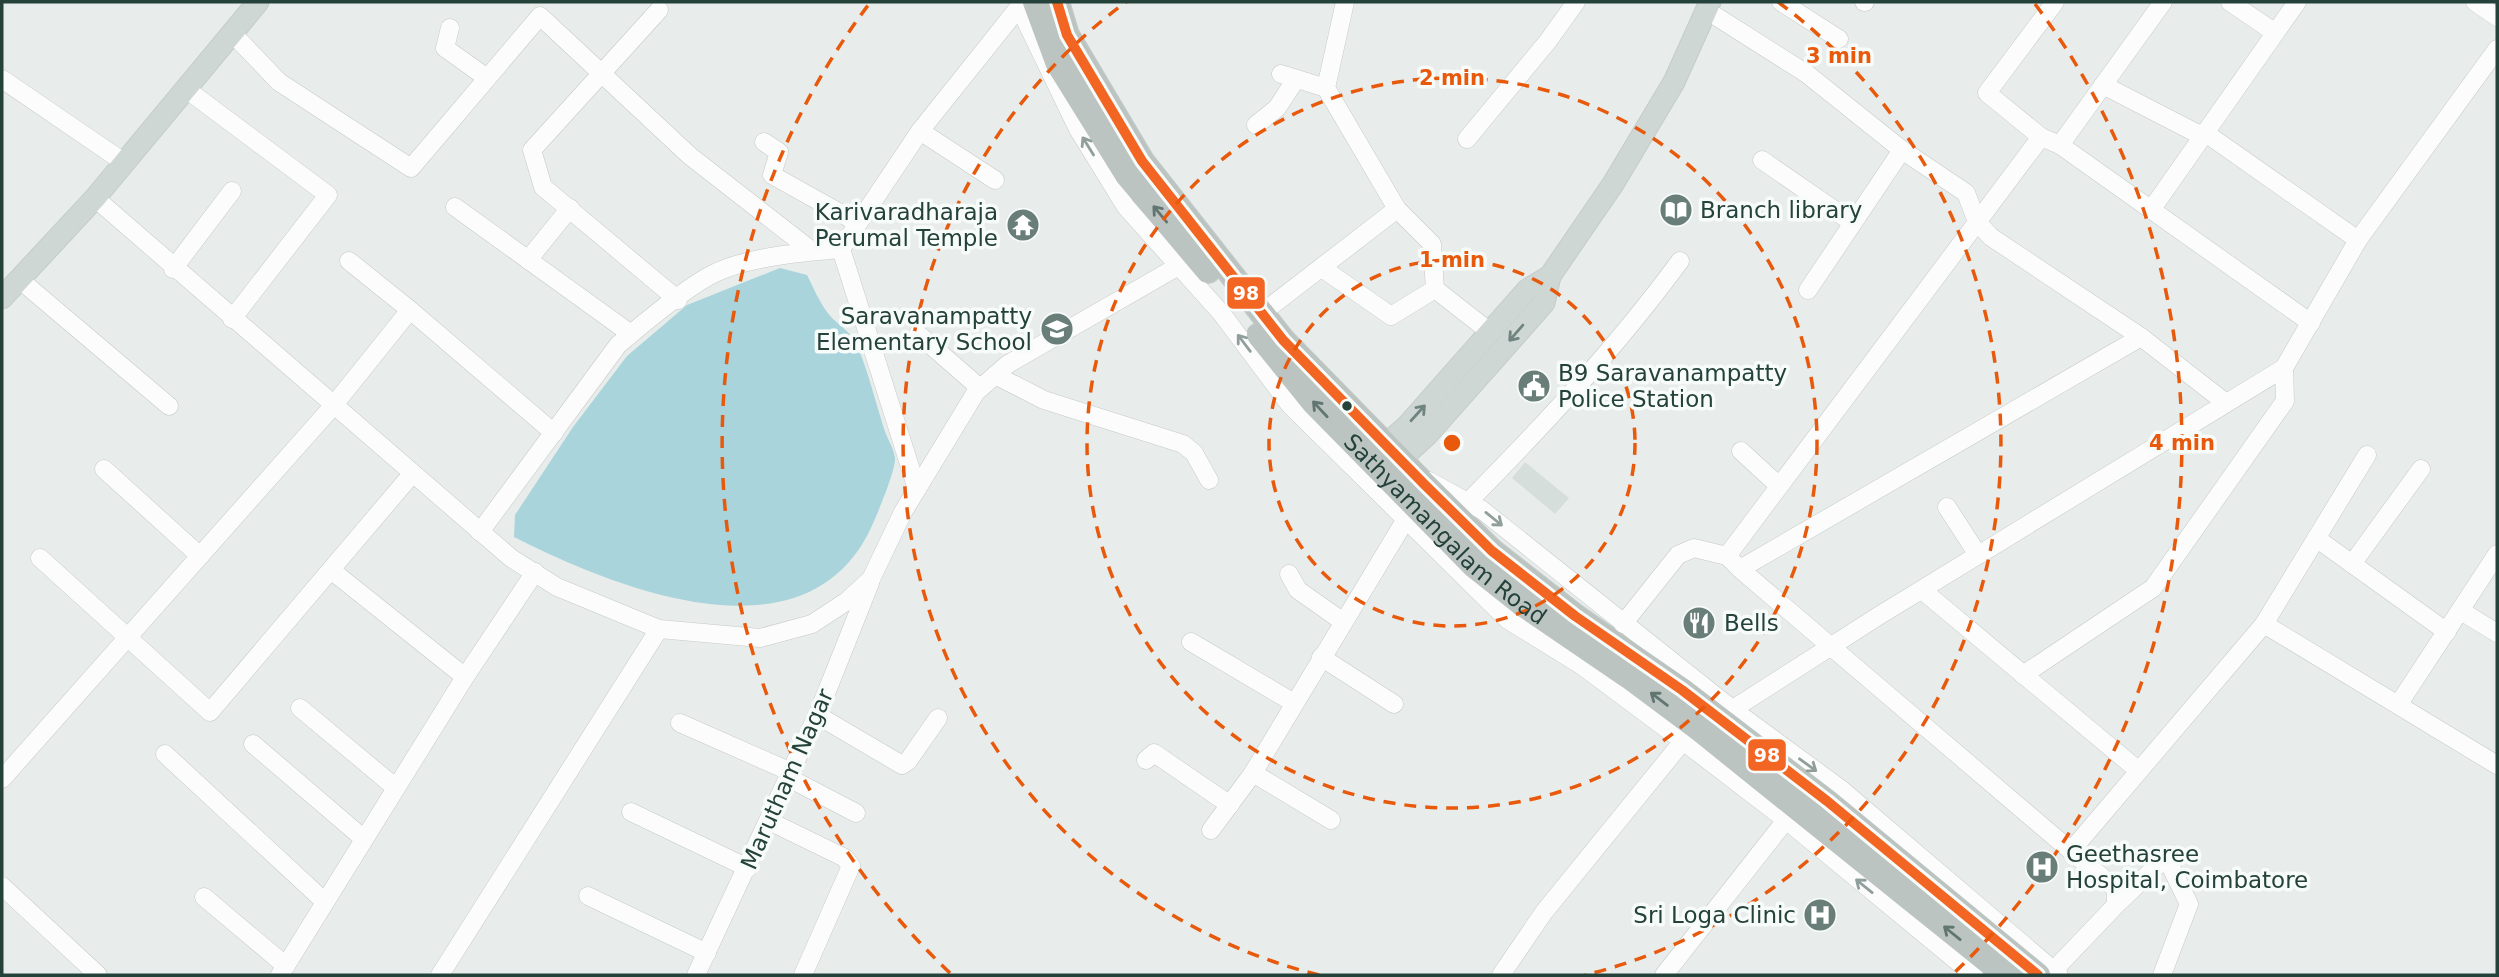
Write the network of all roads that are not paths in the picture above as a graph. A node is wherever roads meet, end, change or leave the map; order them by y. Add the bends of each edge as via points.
1 (258, 2) edge
2 (548, 2) edge
3 (1057, 2) edge
4 (1345, 2) edge
5 (1576, 2) edge
6 (1781, 2) edge
7 (2055, 2) edge
8 (2163, 2) edge
9 (2230, 2) edge
10 (2297, 2) edge
11 (2475, 2) edge
12 (1026, 3) edge
13 (1708, 6) edge
14 (659, 10) dead end
15 (2497, 17) edge
16 (545, 21) junction
17 (450, 28) dead end
18 (2274, 32) junction
19 (232, 33) junction
20 (1839, 38) dead end
21 (2497, 49) edge
22 (603, 75) junction
23 (487, 78) junction
24 (2, 79) edge
25 (2103, 85) junction
26 (1326, 88) junction
27 (186, 89) junction
28 (1256, 125) dead end
29 (920, 131) junction
30 (2203, 134) junction
31 (2041, 137) junction
32 (1466, 139) dead end
33 (764, 142) dead end
34 (2060, 145) junction
35 (1902, 150) junction
36 (1762, 160) dead end
37 (124, 163) junction
38 (995, 180) dead end
39 (232, 191) dead end
40 (95, 198) junction
41 (455, 207) dead end
42 (570, 208) junction
43 (1397, 209) junction
44 (2151, 210) junction
45 (1977, 222) junction
46 (858, 223) junction
47 (1853, 223) junction
48 (2358, 240) junction
49 (841, 249) junction
50 (812, 251) junction
51 (528, 260) junction
52 (349, 261) dead end
53 (1187, 261) junction
54 (1680, 261) dead end
55 (1322, 268) junction
56 (173, 269) junction
57 (1550, 276) junction
58 (19, 279) junction
59 (1435, 289) junction
60 (1808, 290) dead end
61 (2, 298) edge
62 (678, 300) junction
63 (410, 310) junction
64 (1262, 313) junction
65 (232, 319) junction
66 (2311, 323) junction
67 (1490, 332) junction
68 (631, 334) junction
69 (918, 334) dead end
70 (2141, 337) junction
71 (2284, 368) junction
72 (995, 376) junction
73 (980, 388) junction
74 (2226, 403) junction
75 (169, 406) dead end
76 (333, 406) junction
77 (554, 433) junction
78 (1741, 451) dead end
79 (2367, 455) dead end
80 (1390, 462) junction
81 (104, 469) dead end
82 (2420, 469) dead end
83 (412, 474) junction
84 (1209, 480) dead end
85 (1779, 486) junction
86 (917, 489) junction
87 (1468, 502) junction
88 (1947, 507) dead end
89 (1406, 519) junction
90 (480, 532) junction
91 (2316, 538) junction
92 (2497, 554) edge
93 (1978, 555) junction
94 (200, 556) junction
95 (1727, 556) junction
96 (40, 558) dead end
97 (2351, 564) junction
98 (1740, 569) junction
99 (331, 570) junction
100 (535, 572) junction
101 (1289, 574) dead end
102 (871, 579) junction
103 (1922, 590) junction
104 (2462, 611) junction
105 (1342, 621) junction
106 (1623, 624) junction
107 (2264, 624) junction
108 (659, 629) junction
109 (2447, 632) junction
110 (2497, 633) edge
111 (129, 636) junction
112 (1191, 642) dead end
113 (1830, 648) junction
114 (1321, 657) junction
115 (2023, 675) junction
116 (465, 677) junction
117 (1294, 703) junction
118 (1394, 704) dead end
119 (2398, 705) junction
120 (300, 708) dead end
121 (817, 715) junction
122 (937, 718) dead end
123 (680, 723) dead end
124 (1709, 725) junction
125 (254, 744) dead end
126 (165, 754) dead end
127 (1146, 760) dead end
128 (2497, 765) edge
129 (2138, 771) junction
130 (1253, 773) junction
131 (790, 775) junction
132 (2, 779) edge
133 (396, 788) junction
134 (1230, 805) junction
135 (631, 813) dead end
136 (856, 813) dead end
137 (1331, 820) dead end
138 (1786, 820) junction
139 (769, 821) junction
140 (1211, 830) dead end
141 (364, 839) junction
142 (2071, 851) junction
143 (748, 868) junction
144 (2, 886) edge
145 (587, 896) dead end
146 (204, 897) dead end
147 (325, 902) junction
148 (2116, 905) junction
149 (707, 953) junction
150 (283, 971) edge
151 (2050, 974) edge
152 (98, 975) edge
153 (440, 975) edge
154 (696, 975) edge
155 (803, 975) edge
156 (1501, 975) edge
157 (1664, 975) edge
158 (1974, 975) edge
159 (2005, 975) edge
160 (2162, 975) edge

1 - 19 main road
2 - 16 street
3 - 64 highway via 1067,35 1142,161
4 - 26 street
5 - 32 street
6 - 20 street
7 - 31 street via 1987,93
8 - 25 street
9 - 18 street
10 - 18 street
11 - 15 street
12 - 29 street
53 -> 12 highway, Sathyamangalam Road via 1127,175
13 - 35 street via 1807,74
13 - 57 main road via 1667,93 1613,184
14 - 22 street
16 - 22 street
16 - 23 street via 540,16
17 - 23 street via 445,48
18 - 30 street
19 - 23 street via 279,82 411,168
19 - 27 main road
21 - 48 street
22 - 42 street via 532,150 542,187
22 - 50 street via 690,156
24 - 37 street
25 - 30 street
25 - 34 street
26 - 28 street via 1288,77 1277,108
26 - 43 street
27 - 37 main road
27 - 65 street via 328,195
29 - 38 street
29 - 46 street
30 - 44 street
30 - 48 street
31 - 34 street
31 - 45 street
33 - 46 street via 779,152 772,175
34 - 44 street
35 - 45 street via 1966,193
35 - 47 street
36 - 47 street
37 - 40 main road
39 - 56 street
40 - 56 street
40 - 58 main road
41 - 51 street
42 - 51 street
42 - 62 street
43 - 55 street
43 - 59 street via 1432,244
44 - 66 street
45 - 70 street via 1991,237
45 - 85 street
46 - 49 street
47 - 60 street
48 - 66 street
49 - 50 street
49 - 86 street
50 - 62 street via 714,273
51 - 68 street
52 - 63 street
53 - 72 street, Marutham Nagar via 1008,364
80 -> 53 highway, Sathyamangalam Road via 1313,402
89 -> 53 street via 1290,405
54 - 87 street via 1636,321
55 - 59 street via 1391,316
55 - 64 street
56 - 65 street
57 - 67 main road via 1527,290
57 -> 80 main road via 1544,303
58 - 61 main road
58 - 75 street
59 - 67 street
62 - 68 street
63 - 76 street
63 - 77 street
64 - 80 highway
65 - 76 street
66 - 71 street
80 -> 67 main road via 1406,427
68 - 77 street via 618,345
69 - 73 street
70 - 74 street
70 - 98 street
71 - 74 street
71 - 115 street via 2285,401 2153,588
72 - 73 street, Marutham Nagar
72 - 84 street via 1044,400 1183,444 1194,453
73 - 86 street, Marutham Nagar
74 - 93 street
76 - 83 street
76 - 94 street
77 - 90 street
78 - 85 street
79 - 91 street
80 - 87 street
80 - 124 highway, Sathyamangalam Road via 1484,574
81 - 94 street
82 - 97 street
83 - 90 street
83 - 99 street
85 - 95 street
86 - 102 street, Marutham Nagar
87 -> 106 street
88 - 93 street
89 - 105 street
89 - 124 street via 1508,620 1581,665
90 - 100 street
91 - 97 street
91 - 107 street
92 - 104 street
93 - 103 street
94 - 111 street
95 - 98 street
95 - 106 street via 1694,548 1678,555
96 - 111 street
97 - 109 street
98 - 113 street
99 - 111 street via 210,712
99 - 116 street
100 - 108 street via 557,587
100 - 116 street
101 - 105 street via 1298,590
102 - 108 street via 812,624 760,638
102 - 121 street, Marutham Nagar
103 - 113 street
103 - 115 street
104 - 109 street
104 - 110 street
105 - 114 street
106 - 124 street
107 - 119 street
107 - 129 street
108 - 153 street
109 - 119 street
111 - 132 street
112 - 117 street
113 - 124 street
113 - 142 street
114 - 117 street
114 - 118 street
115 - 129 street
116 - 133 street
117 - 130 street
119 - 128 street
120 - 133 street
121 - 122 street via 902,765
121 - 131 street, Marutham Nagar
123 - 131 street
124 - 138 street
124 -> 151 highway via 1827,801
124 - 156 street via 1544,912
159 -> 124 highway, Sathyamangalam Road
125 - 141 street
126 - 147 street
127 - 134 street via 1154,753
129 - 142 street
130 - 134 street
130 - 137 street
131 - 136 street
131 - 139 street, Marutham Nagar
133 - 141 street
134 - 140 street
135 - 143 street
138 - 157 street
158 -> 138 street
139 - 143 street, Marutham Nagar
139 - 155 street via 845,858 851,866
141 - 147 street
142 - 148 street via 2116,889
143 - 149 street, Marutham Nagar
144 - 152 street
145 - 149 street
146 - 150 street
147 - 150 street
148 - 151 street
148 - 160 street via 2166,857 2189,904
149 - 154 street, Marutham Nagar

